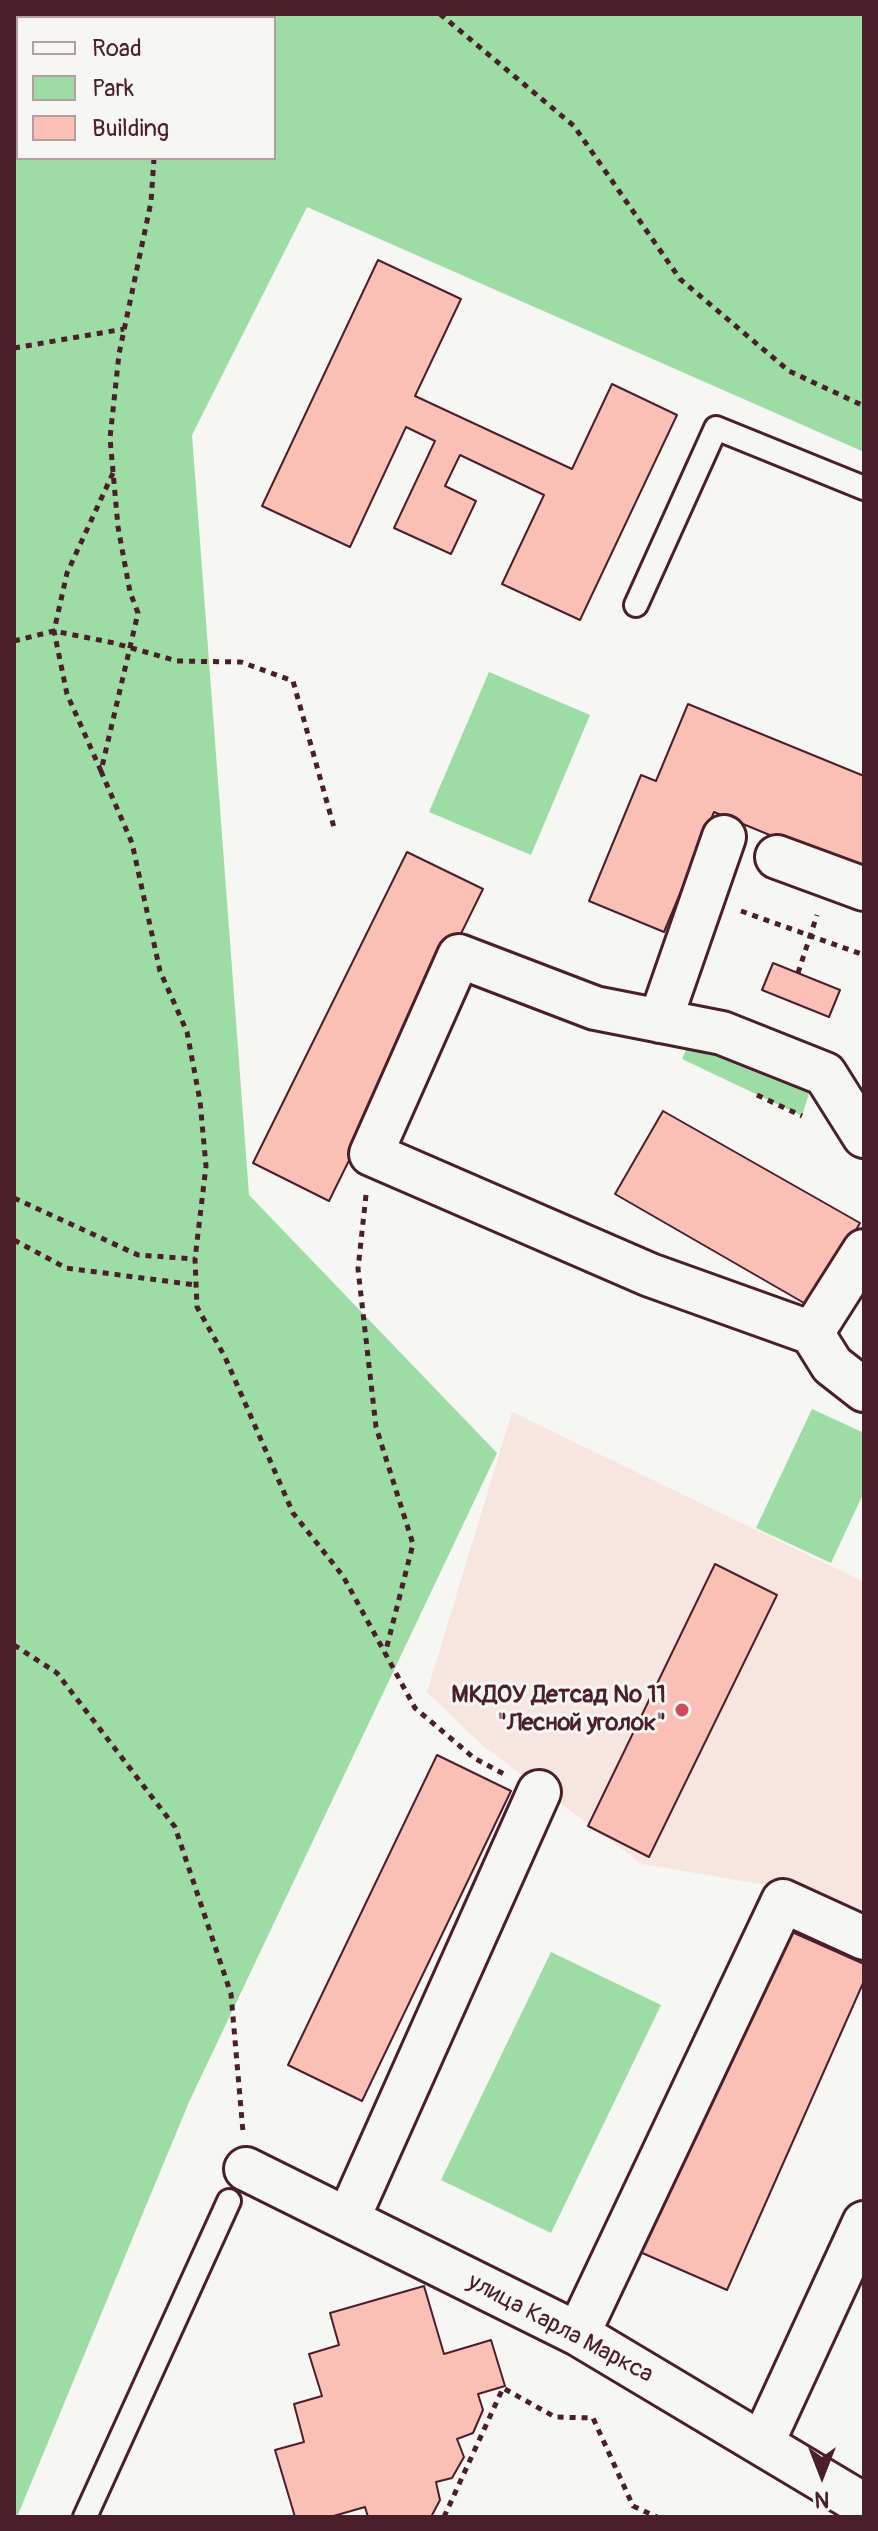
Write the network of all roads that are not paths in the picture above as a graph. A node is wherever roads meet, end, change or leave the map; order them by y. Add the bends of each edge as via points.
1 (864, 488) edge
2 (636, 605) dead end
3 (724, 837) dead end
4 (777, 857) dead end
5 (864, 889) edge
6 (660, 1021) junction
7 (864, 1136) edge
8 (864, 1251) edge
9 (812, 1333) junction
10 (864, 1390) edge
11 (539, 1792) road end
12 (864, 1938) edge
13 (238, 2185) joint
14 (348, 2219) junction
15 (864, 2223) edge
16 (578, 2334) junction
17 (762, 2444) junction
18 (864, 2505) edge
19 (85, 2517) edge

1 - 2 lane via 716,428
3 - 6 street
4 - 5 street
6 - 7 street via 722,1033 825,1074
6 - 9 street via 595,1008 459,956 371,1154 650,1275
8 - 9 street
9 - 10 street via 832,1365
11 - 14 street
12 - 16 street via 783,1901
13 - 14 street, улица Карла Маркса
13 - 19 lane
14 - 16 street, улица Карла Маркса
15 - 17 street
16 - 17 street, улица Карла Маркса
17 - 18 street, улица Карла Маркса

